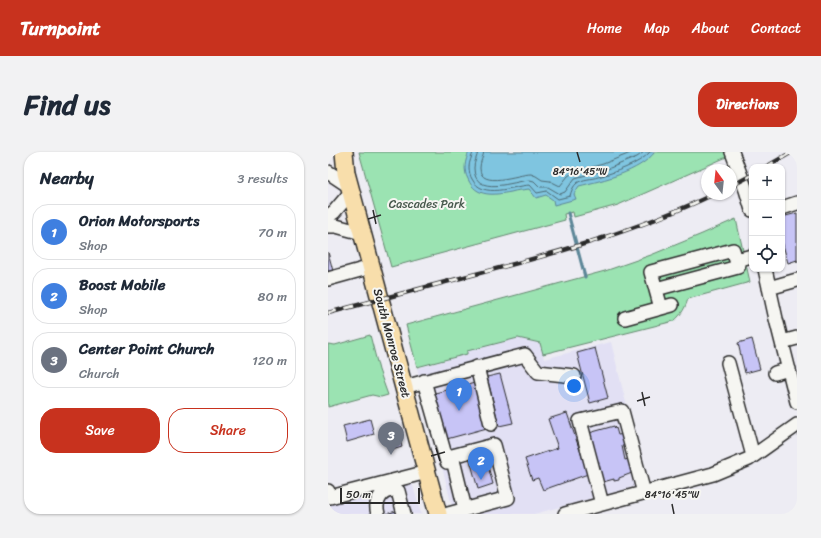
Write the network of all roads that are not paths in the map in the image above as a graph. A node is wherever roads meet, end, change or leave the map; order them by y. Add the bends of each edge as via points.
1 (336, 152) edge
2 (344, 152) edge
3 (732, 152) edge
4 (328, 172) edge
5 (349, 184) junction
6 (749, 201) edge
7 (797, 203) edge
8 (785, 207) edge
9 (328, 216) edge
10 (328, 226) edge
11 (362, 233) junction
12 (749, 257) edge
13 (736, 260) junction
14 (371, 267) junction
15 (766, 272) edge
16 (328, 279) edge
17 (797, 280) edge
18 (769, 288) junction
19 (656, 289) junction
20 (625, 318) dead end
21 (797, 338) edge
22 (782, 342) junction
23 (728, 363) dead end
24 (477, 367) junction
25 (789, 369) junction
26 (775, 373) dead end
27 (574, 376) dead end
28 (424, 381) junction
29 (404, 387) junction
30 (797, 402) edge
31 (491, 424) dead end
32 (797, 425) edge
33 (753, 456) junction
34 (450, 461) junction
35 (426, 470) junction
36 (328, 491) edge
37 (644, 493) junction
38 (602, 504) junction
39 (465, 509) junction
40 (489, 509) edge
41 (378, 514) edge
42 (404, 514) edge
43 (438, 514) edge
44 (448, 514) edge
45 (565, 514) edge

1 - 5 main road, South Monroe Street
2 - 5 main road, South Monroe Street
3 - 6 street
4 - 5 street
5 - 9 street via 334,212
5 - 11 main road, South Monroe Street
7 - 8 street
10 - 11 street
11 - 14 main road, South Monroe Street
12 - 13 street
13 - 19 street via 738,267
13 - 19 street via 733,250 652,272
14 - 16 street
14 - 29 main road, South Monroe Street
15 - 18 street
17 - 18 street
18 - 22 street
19 - 20 street via 666,307
21 - 22 street
22 - 25 street
23 - 33 street
24 - 27 street via 524,355 538,372
24 - 28 street
24 - 31 street
25 - 26 street
25 - 30 street
28 - 29 street
28 - 34 street
29 - 35 main road, South Monroe Street
32 - 33 street
33 - 37 street via 713,474
34 - 35 street
34 - 39 street
34 - 40 street via 452,456 494,445 508,498
35 - 36 street via 330,497
35 - 43 main road, South Monroe Street
37 - 38 street
37 - 38 street via 622,410 580,421
38 - 45 street
39 - 40 street
39 - 44 street
41 - 42 street via 378,497 391,490 398,491

